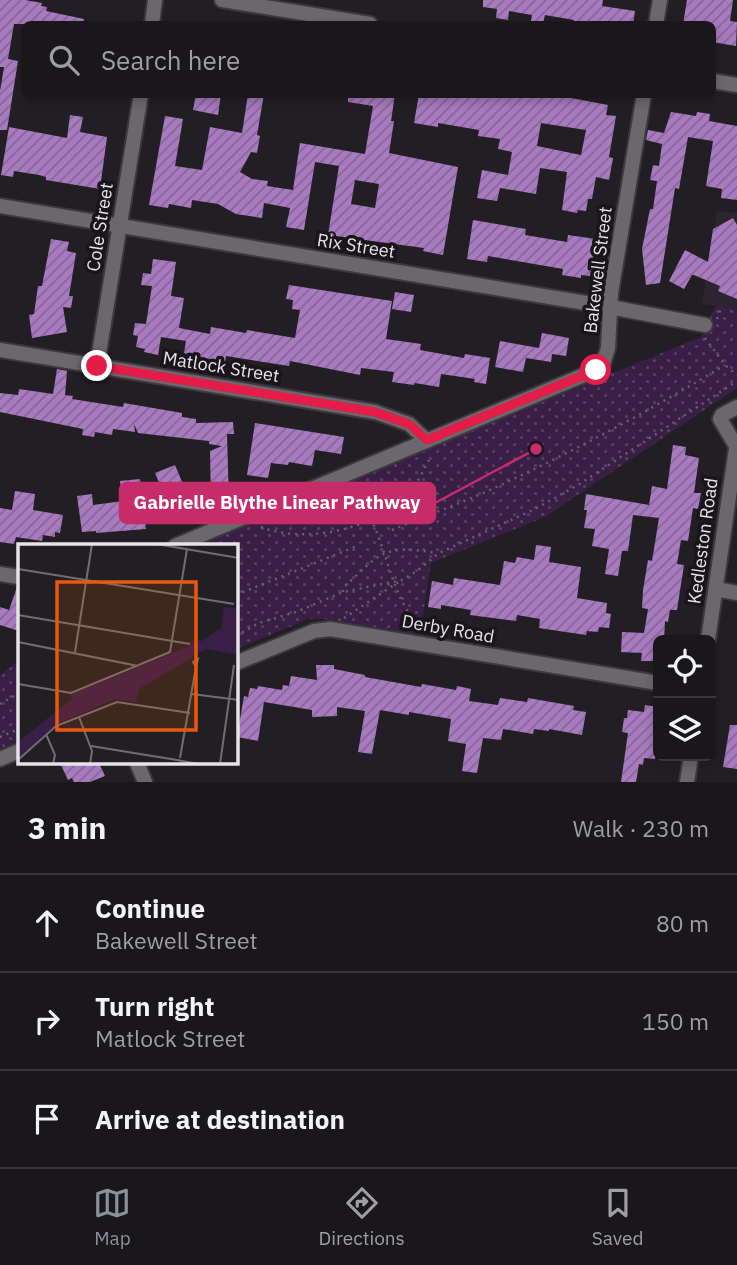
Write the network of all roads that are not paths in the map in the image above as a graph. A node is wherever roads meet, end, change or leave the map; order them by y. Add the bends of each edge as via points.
1 (155, 0) edge
2 (222, 0) edge
3 (660, 0) edge
4 (152, 21) edge
5 (352, 21) edge
6 (656, 21) edge
7 (716, 82) edge
8 (737, 85) edge
9 (140, 98) edge
10 (643, 98) edge
11 (0, 206) edge
12 (120, 226) junction
13 (610, 307) junction
14 (705, 325) dead end
15 (0, 350) edge
16 (97, 366) junction
17 (737, 407) edge
18 (427, 440) junction
19 (737, 444) edge
20 (180, 544) edge
21 (0, 574) edge
22 (18, 577) edge
23 (716, 589) junction
24 (737, 593) edge
25 (709, 635) edge
26 (238, 662) edge
27 (653, 682) edge
28 (18, 751) edge
29 (0, 759) edge
30 (690, 761) edge
31 (137, 764) edge
32 (145, 782) edge
33 (687, 782) edge

1 - 4 street
2 - 5 street
3 - 6 street
7 - 8 street
9 - 12 street, Cole Street
10 - 13 street, Bakewell Street
11 - 12 street, Rix Street
12 - 13 street, Rix Street
12 - 16 street, Cole Street
13 - 14 street, Rix Street
13 - 18 street, Bakewell Street via 608,348 596,370
15 - 16 street, Matlock Street
16 - 18 street, Matlock Street via 375,412 409,424
17 - 19 street, Kedleston Road via 720,419
18 - 20 street, Bakewell Street
19 - 23 street, Kedleston Road
21 - 22 street
23 - 24 street
23 - 25 street, Kedleston Road
26 - 27 street, Derby Road via 318,630 337,630
28 - 29 street
30 - 33 street
31 - 32 street

